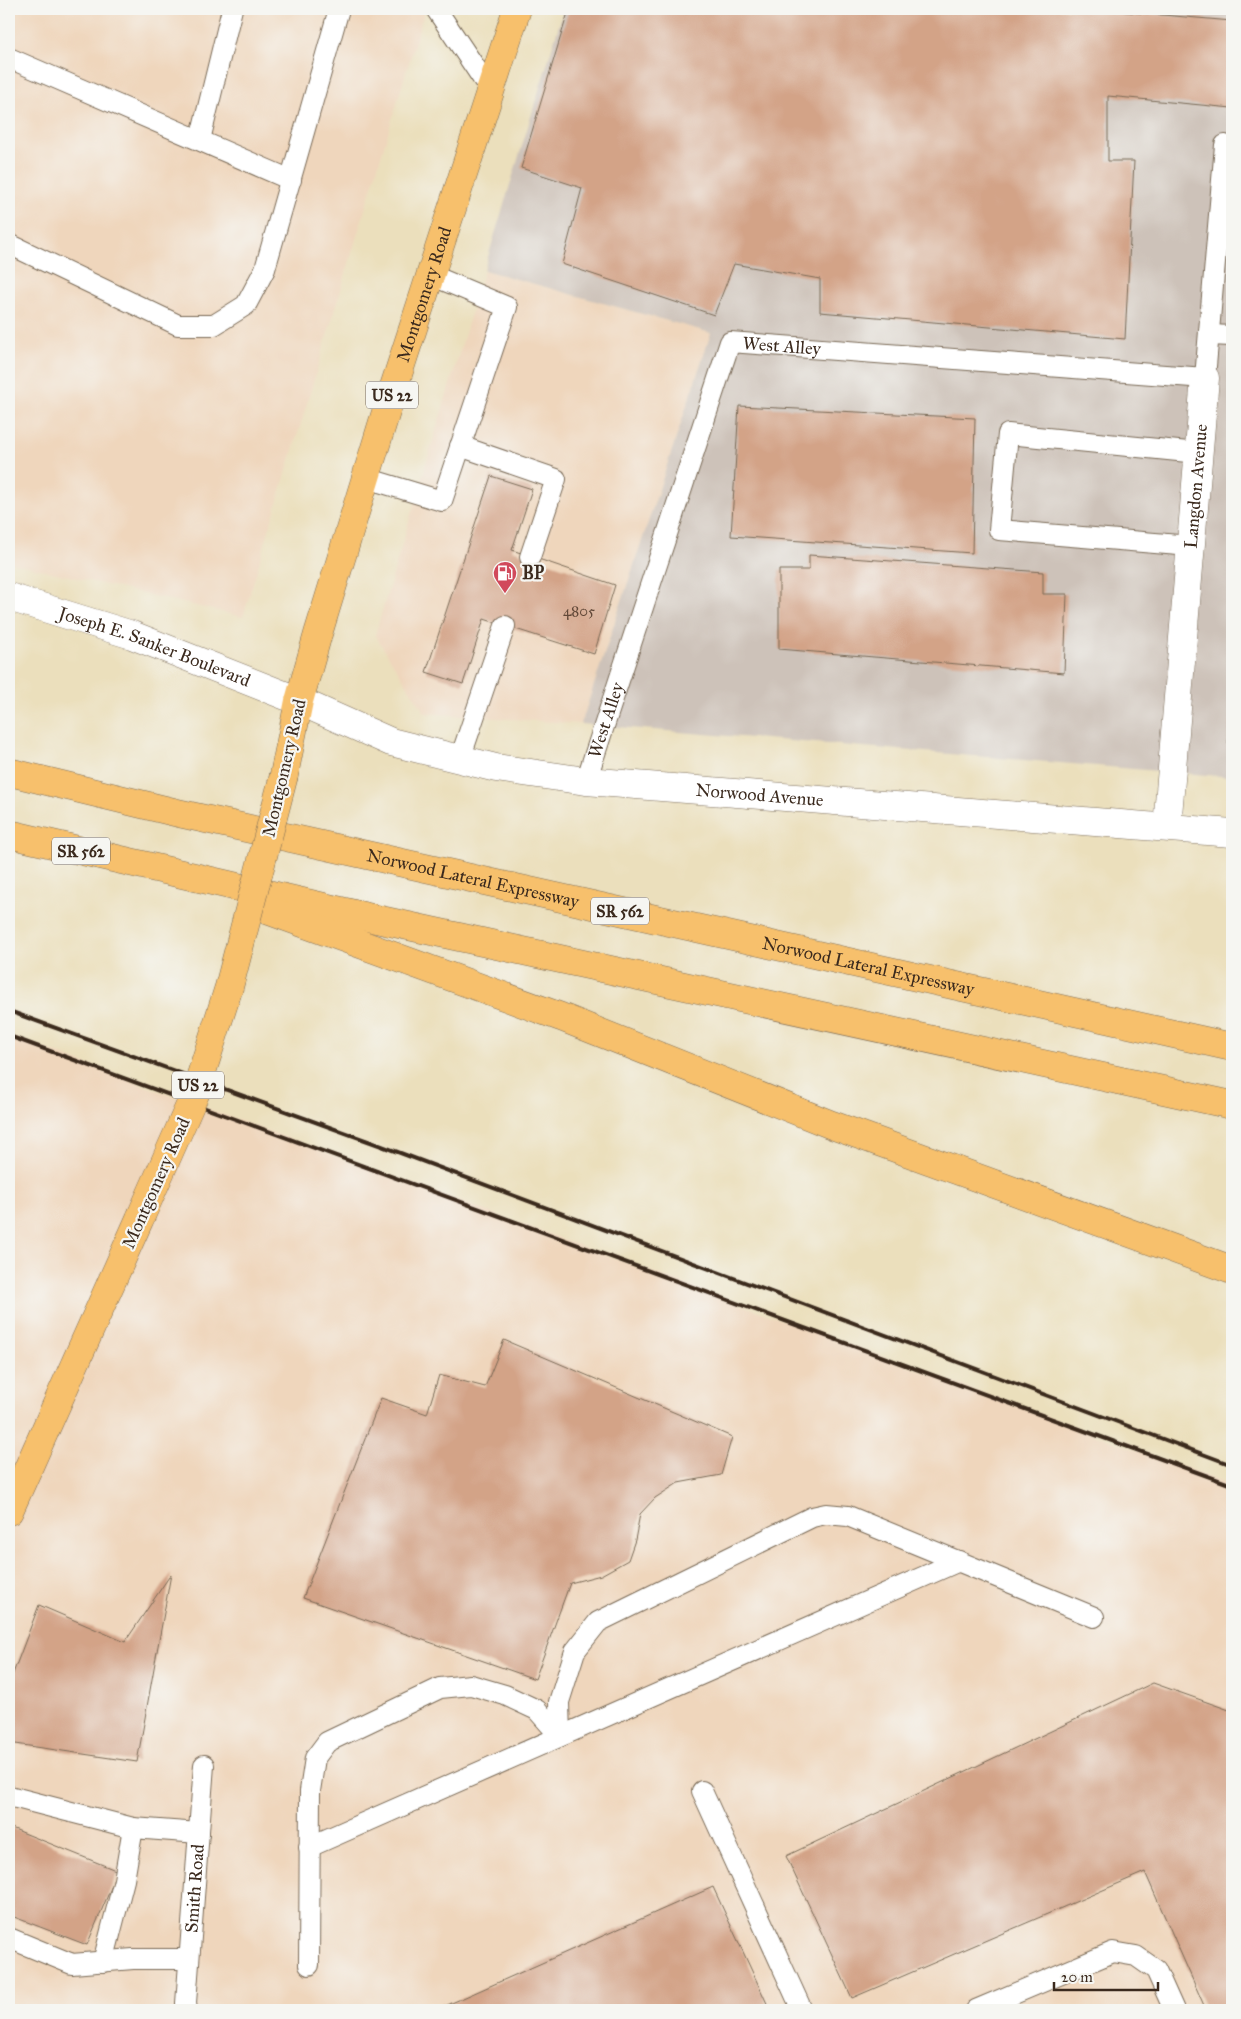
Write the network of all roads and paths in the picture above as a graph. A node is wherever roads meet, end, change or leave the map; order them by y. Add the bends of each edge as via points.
1 (232, 9) edge
2 (339, 9) edge
3 (436, 9) edge
4 (517, 9) edge
5 (9, 58) edge
6 (491, 91) junction
7 (200, 140) junction
8 (1225, 145) dead end
9 (291, 180) junction
10 (9, 244) edge
11 (431, 275) junction
12 (1210, 335) junction
13 (1232, 336) edge
14 (1205, 378) junction
15 (460, 446) junction
16 (1198, 453) junction
17 (366, 478) junction
18 (1191, 546) junction
19 (530, 557) dead end
20 (9, 597) edge
21 (506, 626) dead end
22 (299, 701) junction
23 (460, 759) junction
24 (9, 772) edge
25 (586, 781) junction
26 (1167, 827) junction
27 (1232, 833) edge
28 (9, 834) edge
29 (154, 868) junction
30 (1232, 1047) edge
31 (1232, 1105) edge
32 (1232, 1270) edge
33 (9, 1511) edge
34 (958, 1561) junction
35 (1094, 1617) dead end
36 (560, 1736) junction
37 (204, 1765) dead end
38 (702, 1791) dead end
39 (9, 1796) edge
40 (133, 1828) junction
41 (199, 1833) junction
42 (309, 1847) junction
43 (9, 1938) edge
44 (189, 1959) junction
45 (103, 1962) junction
46 (309, 1965) dead end
47 (187, 2010) edge
48 (802, 2010) edge
49 (976, 2010) edge
50 (1174, 2010) edge

1 - 7 lane
2 - 9 lane
3 - 6 lane
4 - 6 main road, Montgomery Road / US 22
5 - 7 lane
6 - 11 main road, Montgomery Road / US 22
7 - 9 lane
8 - 12 lane, Langdon Avenue
9 - 10 lane via 265,269 246,305 214,324 178,324
11 - 15 lane via 507,307
11 - 17 main road, Montgomery Road / US 22
12 - 13 lane
12 - 14 lane, Langdon Avenue
14 - 16 street, Langdon Avenue
14 - 25 lane, West Alley via 730,342
15 - 17 lane via 442,501
15 - 19 lane via 556,479
16 - 18 street, Langdon Avenue
16 - 18 lane via 1008,434 998,530
17 - 22 main road, Montgomery Road / US 22
18 - 26 street, Langdon Avenue
20 - 22 street, Joseph E. Sanker Boulevard via 132,635
21 - 23 lane
22 - 23 street, Norwood Avenue via 391,742
22 - 33 main road, Montgomery Road / US 22, bridge via 284,775 229,987 195,1094
23 - 25 street, Norwood Avenue via 496,768
24 - 30 main road, Norwood Lateral Expressway / SR 562 via 178,813
25 - 26 street, Norwood Avenue
26 - 27 street, Norwood Avenue
28 - 29 main road, SR 562
29 - 31 main road, SR 562
29 - 32 main road via 561,1017 832,1125
34 - 35 lane
34 - 36 lane
34 - 36 lane via 848,1516 826,1514 812,1517 598,1622 575,1651 559,1702
36 - 42 lane
36 - 42 lane via 536,1710 505,1695 471,1685 440,1688 327,1742 315,1758 310,1791
37 - 41 lane, Smith Road
38 - 48 lane
39 - 40 lane
40 - 41 lane
40 - 45 lane via 124,1880
41 - 44 lane, Smith Road
42 - 46 lane
43 - 45 lane via 72,1964
44 - 45 lane
44 - 47 lane, Smith Road
49 - 50 lane via 1113,1952 1136,1956 1156,1970

